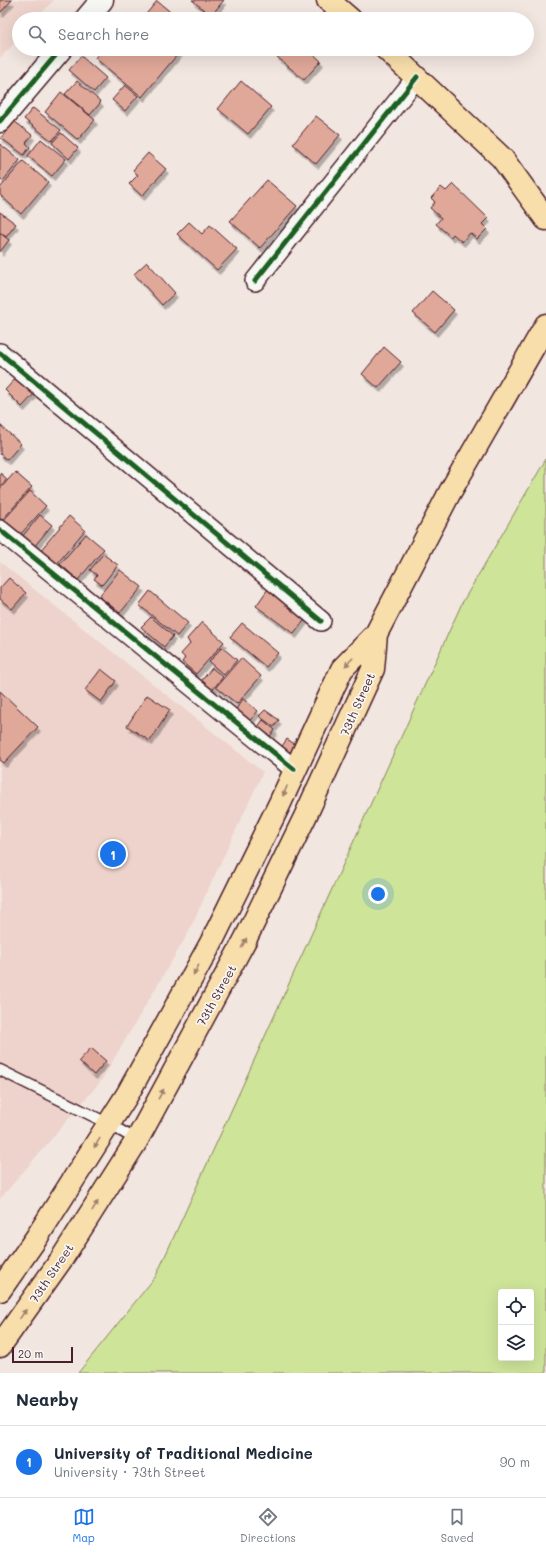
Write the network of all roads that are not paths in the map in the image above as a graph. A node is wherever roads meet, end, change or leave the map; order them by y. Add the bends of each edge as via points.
1 (102, 0) edge
2 (328, 0) edge
3 (92, 12) edge
4 (342, 12) edge
5 (54, 56) edge
6 (394, 56) edge
7 (418, 77) junction
8 (0, 121) edge
9 (546, 219) edge
10 (255, 281) dead end
11 (546, 325) edge
12 (0, 353) edge
13 (0, 530) edge
14 (321, 621) dead end
15 (376, 634) junction
16 (294, 769) junction
17 (0, 1070) edge
18 (108, 1124) junction
19 (137, 1140) junction
20 (0, 1290) edge
21 (0, 1346) edge

1 - 3 street
2 - 4 main road
5 - 8 street
6 - 7 main road
7 - 9 main road via 502,158
7 - 10 street
11 - 15 main road via 450,492
12 - 14 street
13 - 16 street
15 -> 16 main road, 73th Street via 342,669
19 -> 15 main road, 73th Street via 246,940 305,817 373,669
16 -> 18 main road, 73th Street via 280,803 211,943 127,1095
17 - 18 lane
18 - 19 lane
18 -> 20 main road, 73th Street via 37,1237
21 -> 19 main road, 73th Street via 61,1260

